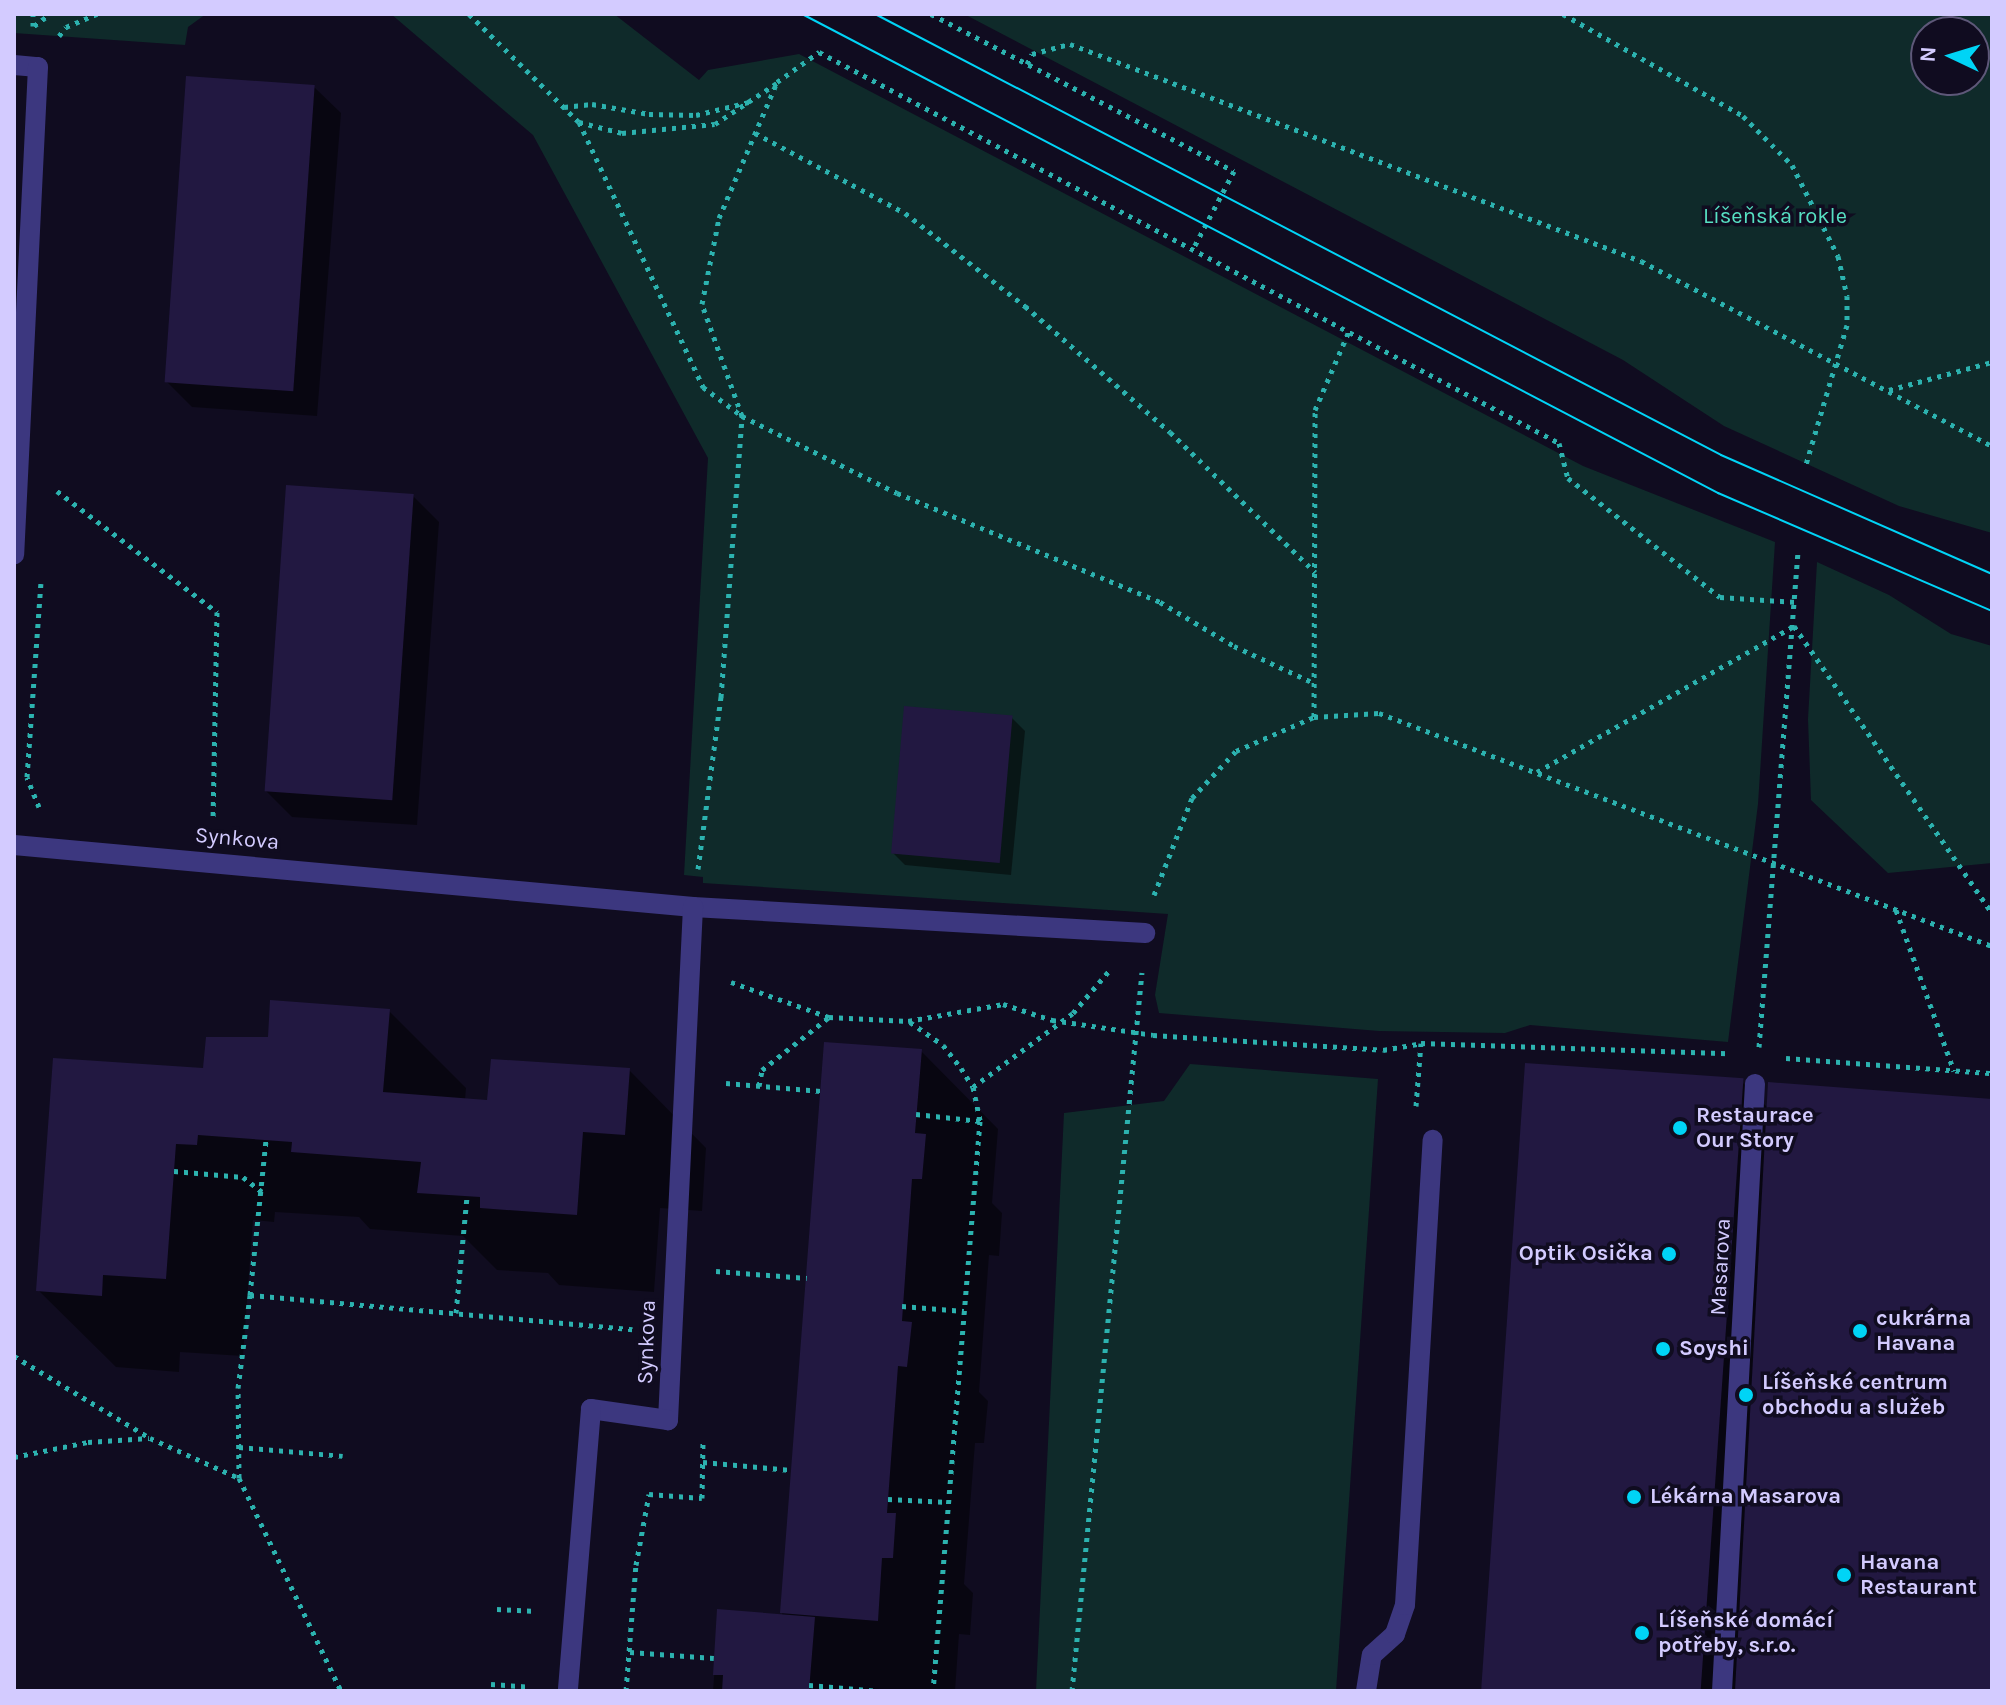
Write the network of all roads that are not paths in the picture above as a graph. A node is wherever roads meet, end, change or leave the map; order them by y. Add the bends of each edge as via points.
1 (14, 65) edge
2 (14, 554) edge
3 (14, 845) edge
4 (693, 907) junction
5 (1145, 933) road end
6 (1755, 1084) road end
7 (1433, 1140) road end
8 (568, 1691) edge
9 (1366, 1691) edge
10 (1722, 1691) edge

1 - 2 street via 38,67
3 - 4 street, Synkova
4 - 5 street, Synkova
4 - 8 street, Synkova via 668,1420 591,1409
6 - 10 street, Masarova
7 - 9 street via 1405,1605 1395,1634 1372,1655

